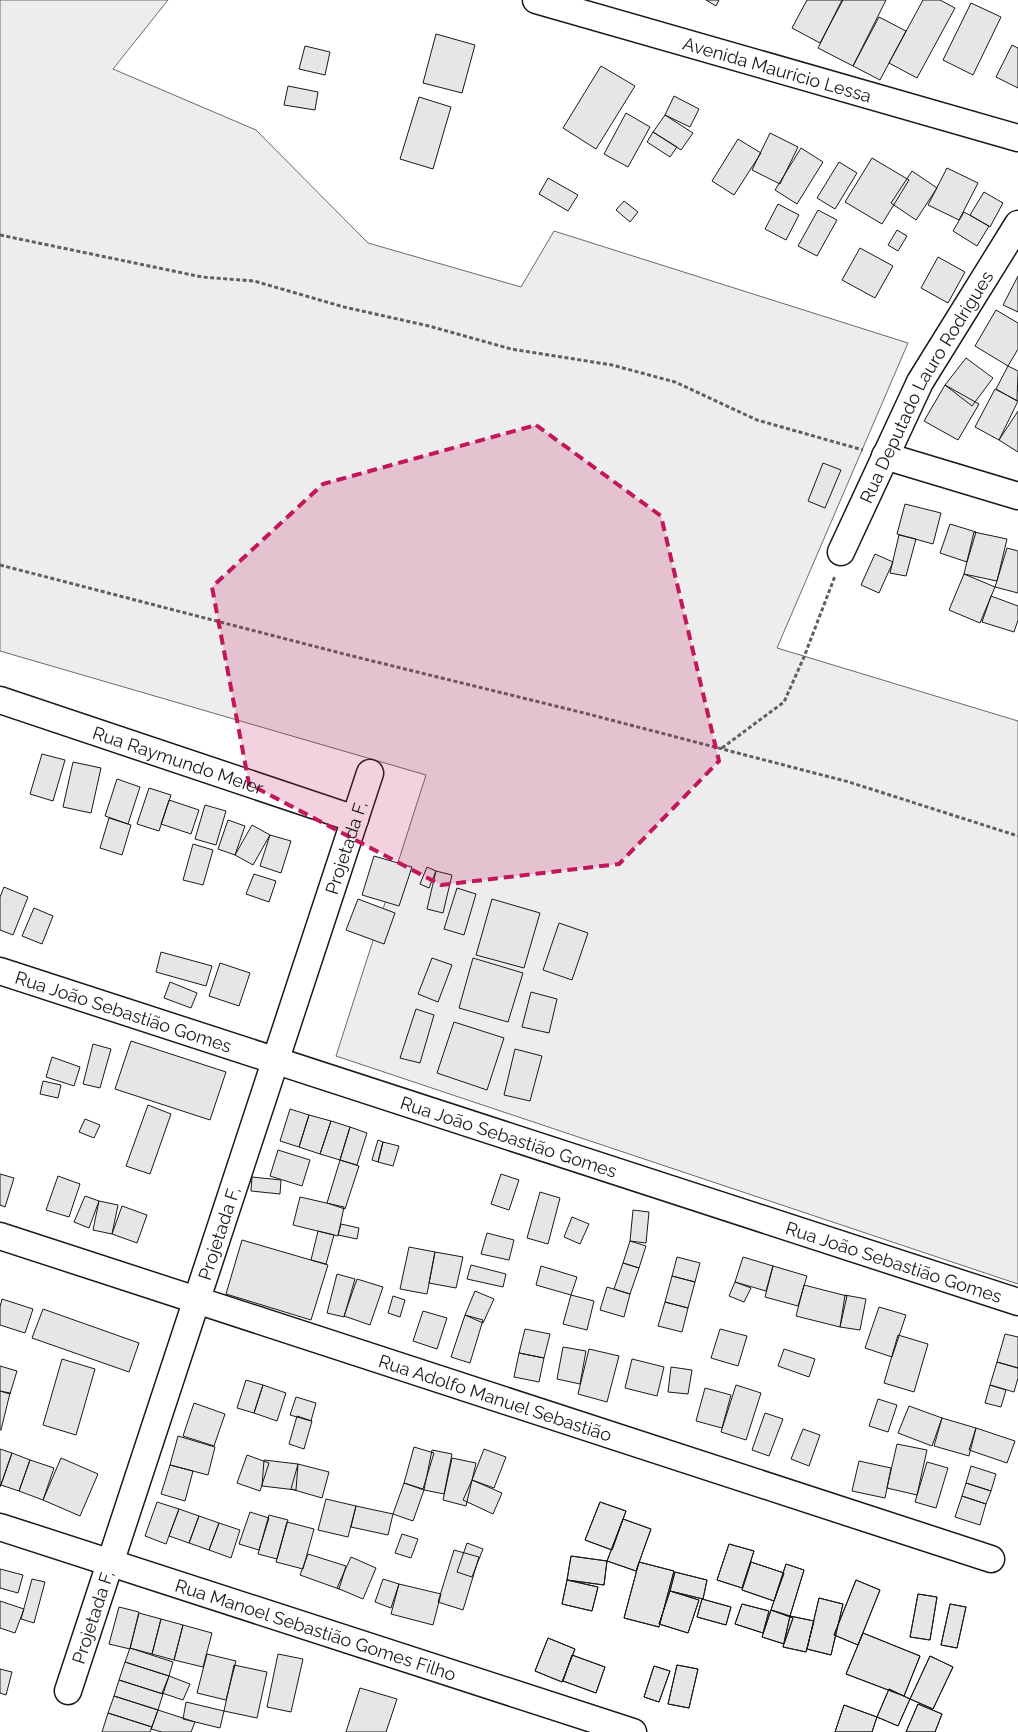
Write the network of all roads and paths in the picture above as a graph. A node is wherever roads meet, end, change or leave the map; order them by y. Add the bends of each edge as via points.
1 (536, 0) edge
2 (611, 10) edge
3 (1018, 138) edge
4 (1018, 224) edge
5 (0, 235) edge
6 (885, 456) junction
7 (1018, 496) edge
8 (842, 552) joint
9 (0, 565) edge
10 (0, 700) edge
11 (721, 748) junction
12 (370, 773) dead end
13 (355, 819) junction
14 (1018, 836) edge
15 (0, 972) edge
16 (275, 1062) junction
17 (0, 1236) edge
18 (197, 1300) junction
19 (1018, 1302) edge
20 (0, 1527) edge
21 (991, 1559) dead end
22 (110, 1564) junction
23 (68, 1691) dead end
24 (634, 1732) edge

1 - 2 street, Avenida Maurício Lessa
2 - 3 street, Avenida Maurício Lessa
4 - 6 street, Rua Deputado Lauro Rodrigues via 920,382
5 - 6 path via 202,278 254,280 511,350 612,365 675,382 757,420
6 - 7 street
6 - 8 street, Rua Deputado Lauro Rodrigues
8 - 11 path via 832,585 784,702
9 - 11 path
10 - 13 street, Rua Raymundo Meier
11 - 14 path via 849,782
12 - 13 street, Projetada F,
13 - 16 street, Projetada F,
15 - 16 street, Rua João Sebastião Gomes
16 - 18 street, Projetada F,
16 - 19 street, Rua João Sebastião Gomes
17 - 18 street, Rua Adolfo Manuel Sebastião
18 - 21 street, Rua Adolfo Manuel Sebastião
18 - 22 street, Projetada F,
20 - 22 street, Rua Manoel Sebastião Gomes Filho
22 - 23 street, Projetada F,
22 - 24 street, Rua Manoel Sebastião Gomes Filho

